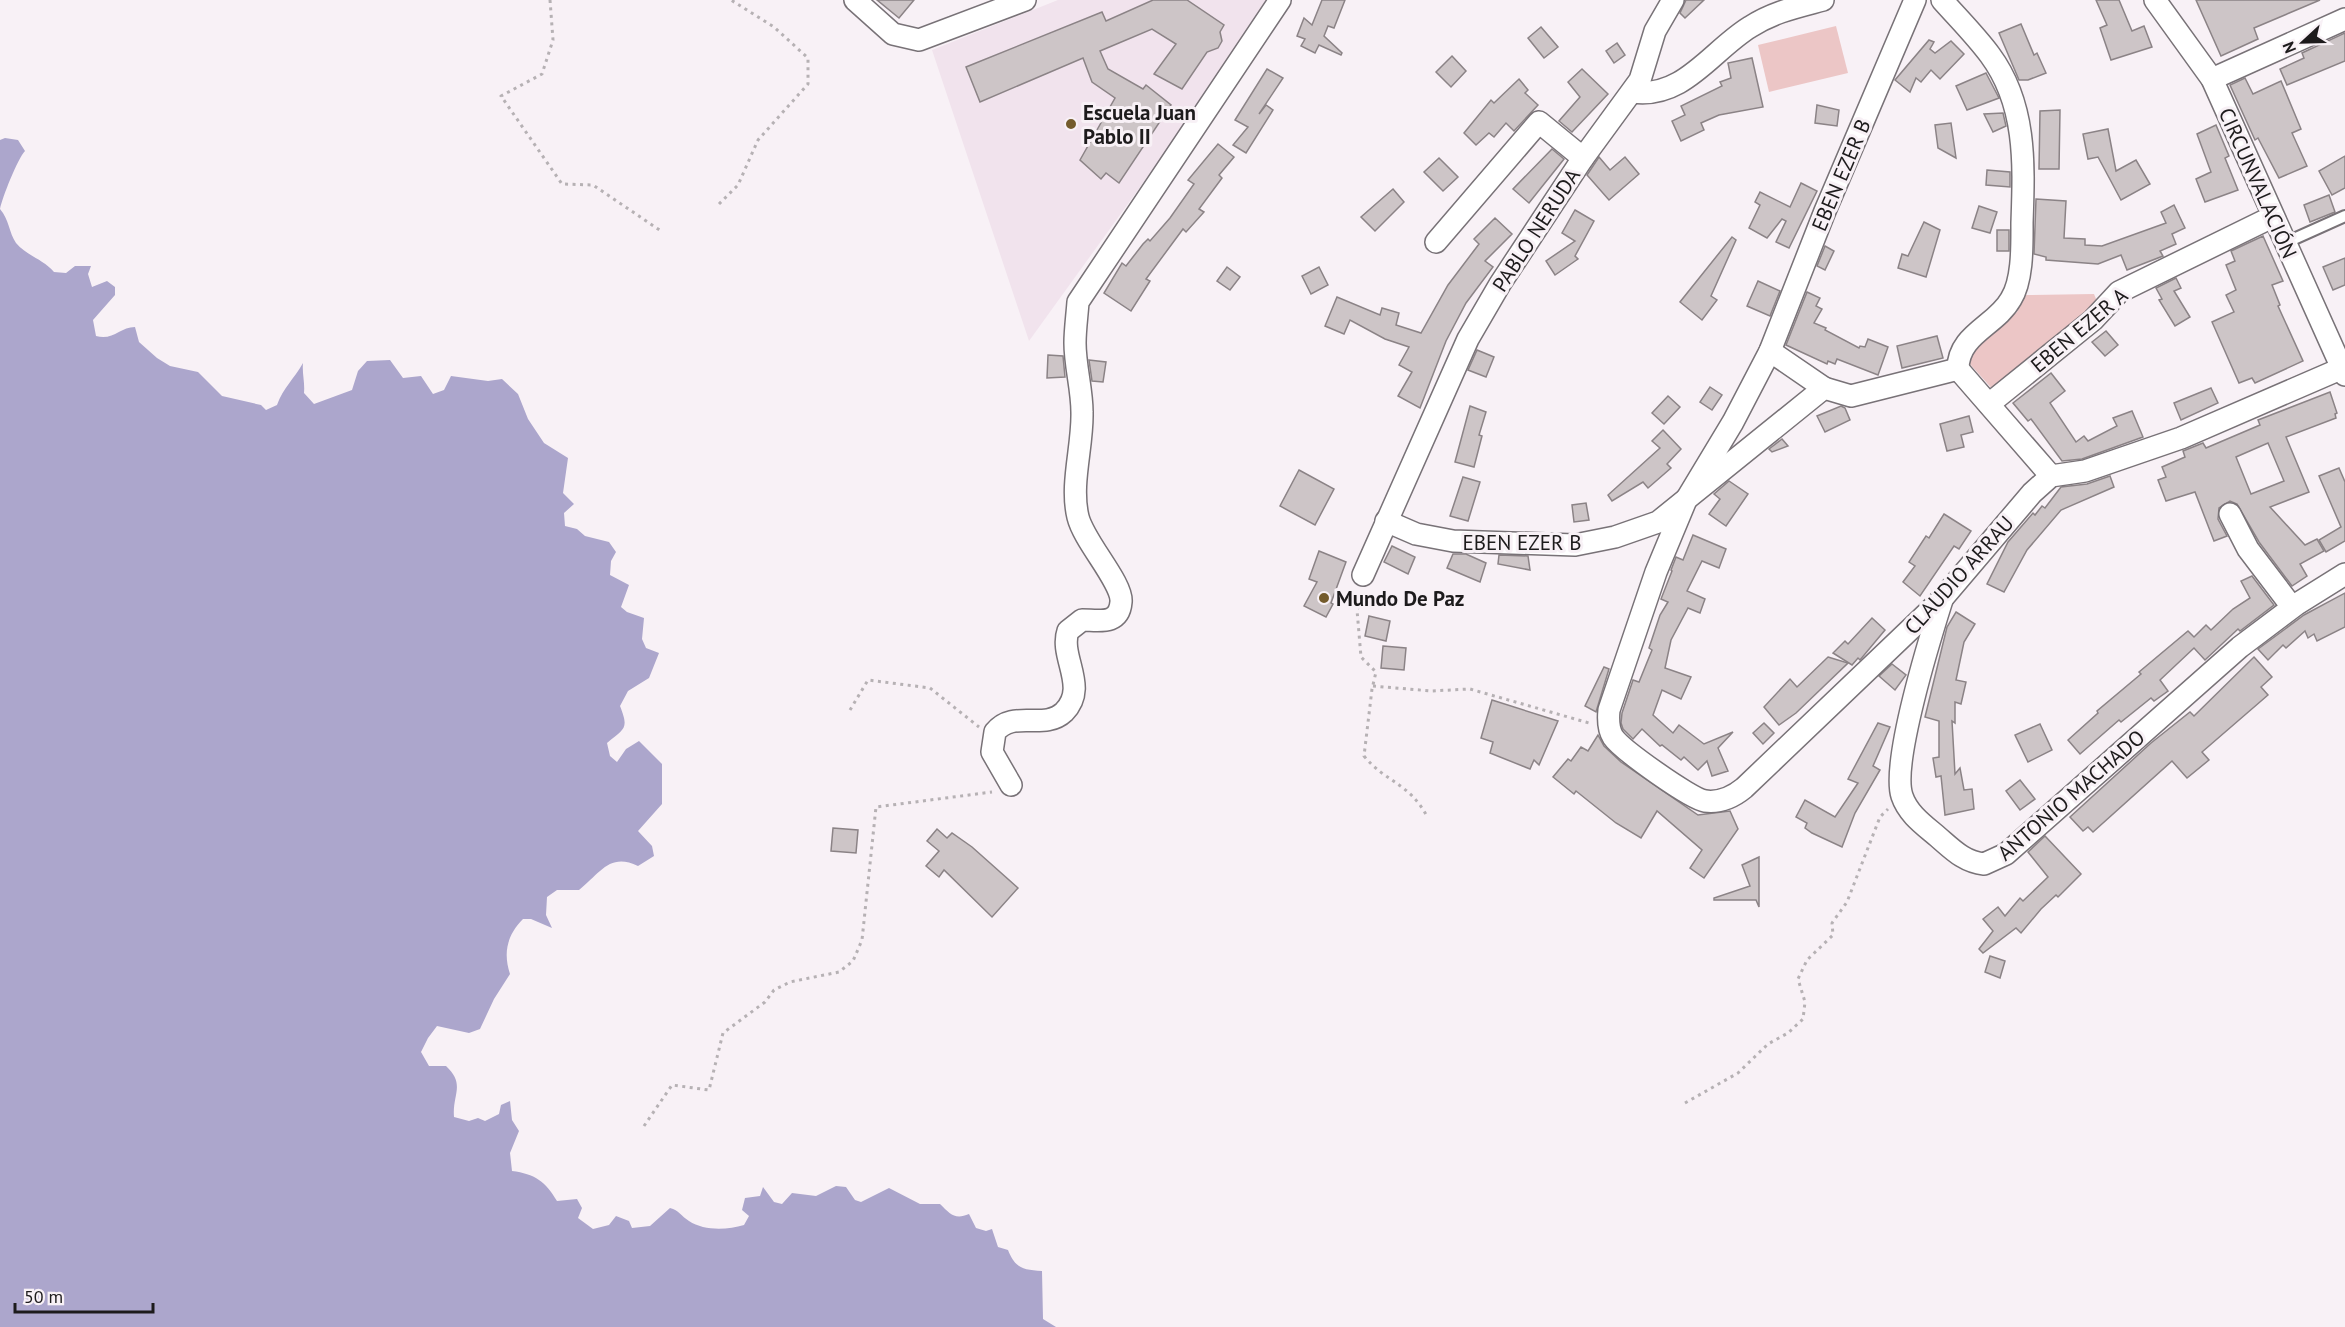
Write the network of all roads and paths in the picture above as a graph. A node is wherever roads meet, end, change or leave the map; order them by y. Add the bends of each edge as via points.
1 (550, 0) edge
2 (731, 0) edge
3 (855, 0) edge
4 (1024, 0) edge
5 (1280, 0) edge
6 (1673, 0) edge
7 (1823, 0) edge
8 (1915, 0) edge
9 (1942, 0) edge
10 (2155, 0) edge
11 (2345, 19) edge
12 (2212, 79) junction
13 (1633, 92) junction
14 (1583, 158) junction
15 (719, 204) dead end
16 (2345, 216) edge
17 (2272, 217) junction
18 (661, 231) dead end
19 (1436, 242) dead end
20 (2285, 243) junction
21 (1770, 351) junction
22 (1958, 369) junction
23 (2344, 370) edge
24 (1824, 388) junction
25 (1989, 404) junction
26 (2051, 476) junction
27 (1686, 500) junction
28 (2230, 514) dead end
29 (1386, 521) junction
30 (2345, 574) edge
31 (1363, 575) joint
32 (1942, 599) junction
33 (2292, 607) junction
34 (1373, 686) junction
35 (850, 710) dead end
36 (1613, 735) junction
37 (992, 738) junction
38 (1011, 785) joint
39 (1901, 794) junction
40 (1428, 818) dead end
41 (1685, 1103) dead end
42 (644, 1126) dead end

1 - 18 path via 553,40 542,74 501,96 562,183 593,185
2 - 15 path via 774,27 808,58 808,84 758,140 738,185
3 - 4 street via 893,34 919,40
5 - 37 street via 1078,302 1075,345 1082,411 1076,504 1086,538 1117,587 1120,609 1110,620 1082,620 1068,631 1066,644 1075,687 1066,711 1046,721 1005,723
6 - 13 street, PABLO NERUDA via 1655,31 1646,67
7 - 13 street via 1765,18 1680,82 1656,91
8 - 21 street, EBEN EZER B
9 - 22 street via 2000,70 2014,102 2024,153 2016,288 2003,310 1964,345
10 - 12 street, CIRCUNVALACIÓN
11 - 12 street
12 - 17 street, CIRCUNVALACIÓN
13 - 14 street, PABLO NERUDA
14 - 19 street via 1539,122
14 - 29 street, PABLO NERUDA via 1468,339
16 - 20 lane
17 - 20 street, CIRCUNVALACIÓN
17 - 25 street, EBEN EZER A via 2118,292 2093,320
20 - 23 street, CIRCUNVALACIÓN
21 - 24 street
21 - 27 street, EBEN EZER B
22 - 24 street via 1851,396
22 - 25 street
23 - 26 street via 2181,438 2085,471
24 - 27 street, EBEN EZER B
25 - 26 street
26 - 32 street, CLAUDIO ARRAU
27 - 29 street, EBEN EZER B via 1658,522 1575,545 1453,541 1416,534
27 - 36 street, EBEN EZER B via 1656,572 1609,710
28 - 33 street via 2248,549
29 - 31 street, PABLO NERUDA
30 - 33 street, ANTONIO MACHADO
31 - 34 path via 1368,589 1357,610 1360,648 1361,657 1377,672
32 - 36 street, CLAUDIO ARRAU via 1730,798 1714,802 1690,796
32 - 39 street via 1920,674 1900,774
33 - 39 street, ANTONIO MACHADO via 2240,647 1999,859 1984,864 1962,857 1912,814
34 - 36 path via 1470,690
34 - 40 path via 1364,756 1372,766 1410,791
35 - 37 path via 868,680 930,688
37 - 38 street via 992,752
38 - 42 path via 999,791 876,807 862,940 853,962 839,972 790,982 774,990 765,1002 723,1033 709,1090 672,1085
39 - 41 path via 1880,818 1847,902 1832,923 1833,935 1807,960 1798,979 1805,1002 1803,1019 1768,1044 1738,1073

